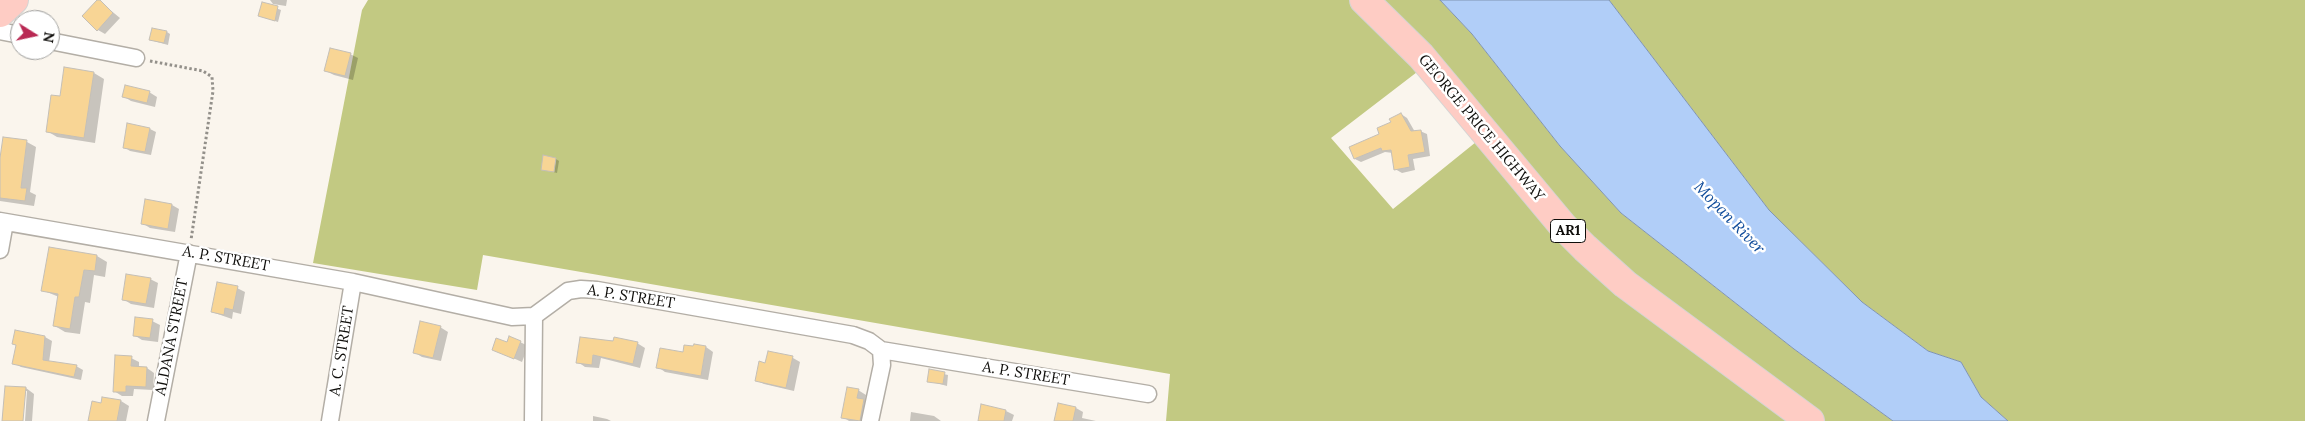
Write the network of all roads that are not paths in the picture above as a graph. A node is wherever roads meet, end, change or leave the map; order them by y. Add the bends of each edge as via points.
1 (14, 0) edge
2 (1364, 0) edge
3 (0, 13) edge
4 (60, 43) edge
5 (136, 58) road end
6 (2, 221) edge
7 (0, 250) edge
8 (189, 253) junction
9 (353, 282) junction
10 (534, 316) junction
11 (881, 350) junction
12 (1148, 394) dead end
13 (156, 421) edge
14 (330, 421) edge
15 (533, 421) edge
16 (870, 421) edge
17 (1810, 421) edge

1 - 3 highway
2 - 17 highway, GEORGE PRICE HIGHWAY / AR1 via 1421,56 1585,248 1625,284
4 - 5 street
6 - 7 street
6 - 8 street, A. P. STREET
8 - 9 street, A. P. STREET
8 - 13 street, ALDANA STREET
9 - 10 street, A. P. STREET via 512,317
9 - 14 street, A. C. STREET
10 - 11 street, A. P. STREET via 568,291 597,290 853,335
10 - 15 street
11 - 12 street, A. P. STREET
11 - 16 street via 882,365

